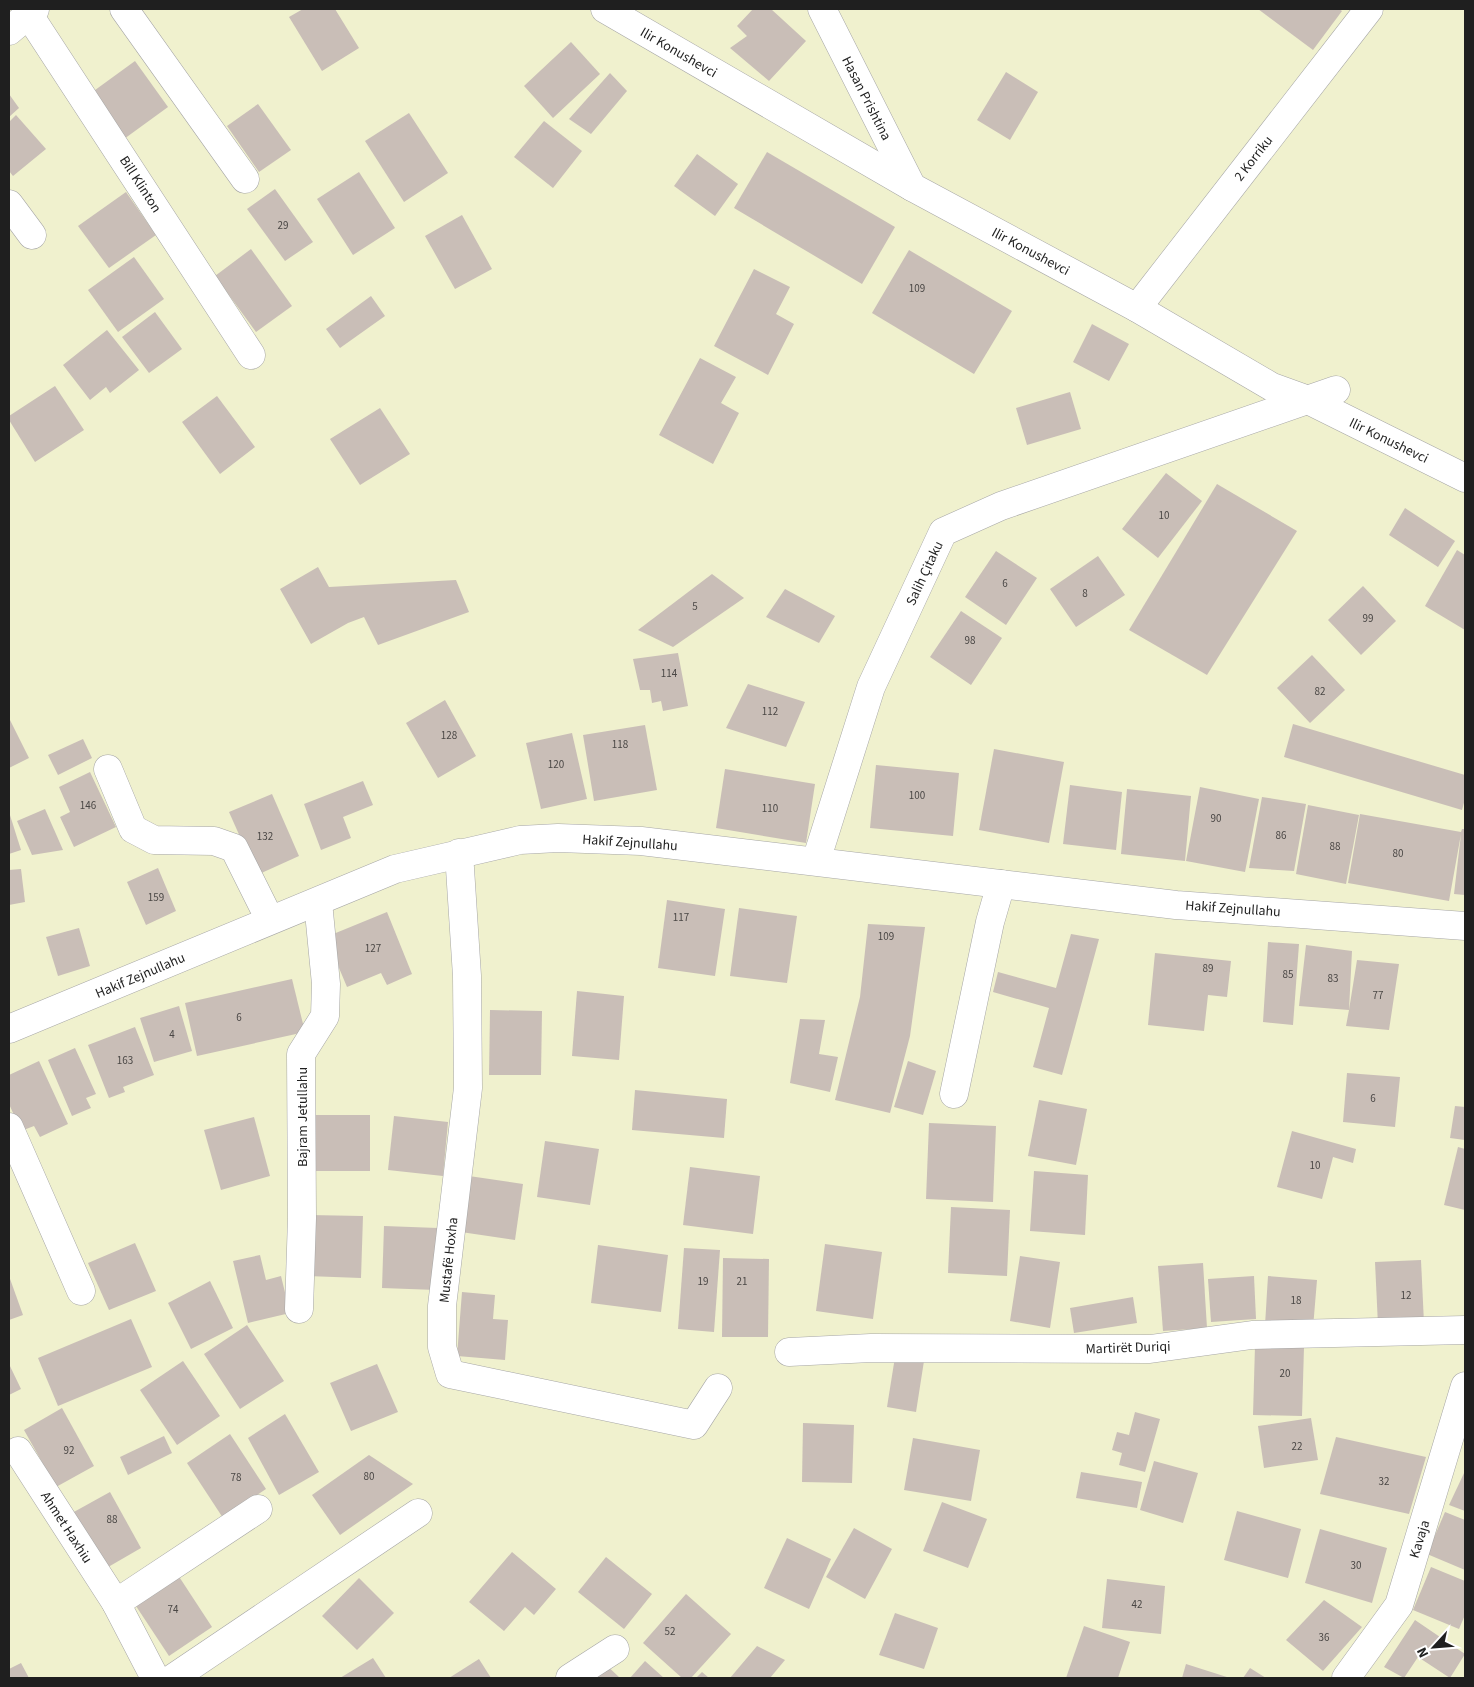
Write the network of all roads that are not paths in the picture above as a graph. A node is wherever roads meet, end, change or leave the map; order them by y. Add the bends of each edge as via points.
1 (124, 9) edge
2 (605, 9) edge
3 (822, 9) edge
4 (1370, 9) edge
5 (24, 18) edge
6 (245, 180) dead end
7 (912, 187) junction
8 (9, 204) edge
9 (32, 235) dead end
10 (1137, 308) junction
11 (251, 354) dead end
12 (1336, 390) dead end
13 (1308, 400) junction
14 (1465, 478) edge
15 (108, 770) dead end
16 (459, 852) junction
17 (816, 861) junction
18 (1001, 884) junction
19 (318, 902) junction
20 (270, 920) junction
21 (1465, 926) edge
22 (9, 1029) edge
23 (954, 1094) dead end
24 (9, 1127) edge
25 (81, 1291) dead end
26 (299, 1309) dead end
27 (1465, 1330) edge
28 (789, 1352) dead end
29 (1465, 1386) edge
30 (718, 1388) dead end
31 (18, 1452) dead end
32 (258, 1509) dead end
33 (418, 1513) dead end
34 (116, 1603) junction
35 (615, 1649) dead end
36 (155, 1678) edge
37 (173, 1678) edge
38 (570, 1678) edge
39 (1346, 1678) edge

1 - 6 street
2 - 7 street, Ilir Konushevci
3 - 7 street, Hasan Prishtina
4 - 10 street, 2 Korriku
5 - 11 street, Bill Klinton
7 - 10 street, Ilir Konushevci
8 - 9 street
10 - 13 street, Ilir Konushevci via 1272,387
12 - 13 street, Salih Çitaku
13 - 14 street, Ilir Konushevci
13 - 17 street, Salih Çitaku via 1001,506 943,532 871,687
15 - 20 street via 133,829 154,840 214,841 234,848
16 - 17 street, Hakif Zejnullahu via 520,840 593,838
16 - 19 street, Hakif Zejnullahu via 395,869
16 - 30 street, Mustafë Hoxha via 467,976 468,1088 442,1306 442,1347 450,1374 694,1425
17 - 18 street, Hakif Zejnullahu
18 - 21 street, Hakif Zejnullahu via 1176,905
18 - 23 street
19 - 20 street, Hakif Zejnullahu
19 - 26 street, Bajram Jetullahu via 326,992 324,1016 301,1054
20 - 22 street, Hakif Zejnullahu
24 - 25 street
27 - 28 street, Martirët Duriqi via 1252,1335 1150,1349 872,1348
29 - 39 street, Kavaja via 1399,1606
31 - 34 street, Ahmet Haxhiu
32 - 34 street
33 - 37 street
34 - 36 street, Ahmet Haxhiu
35 - 38 street

